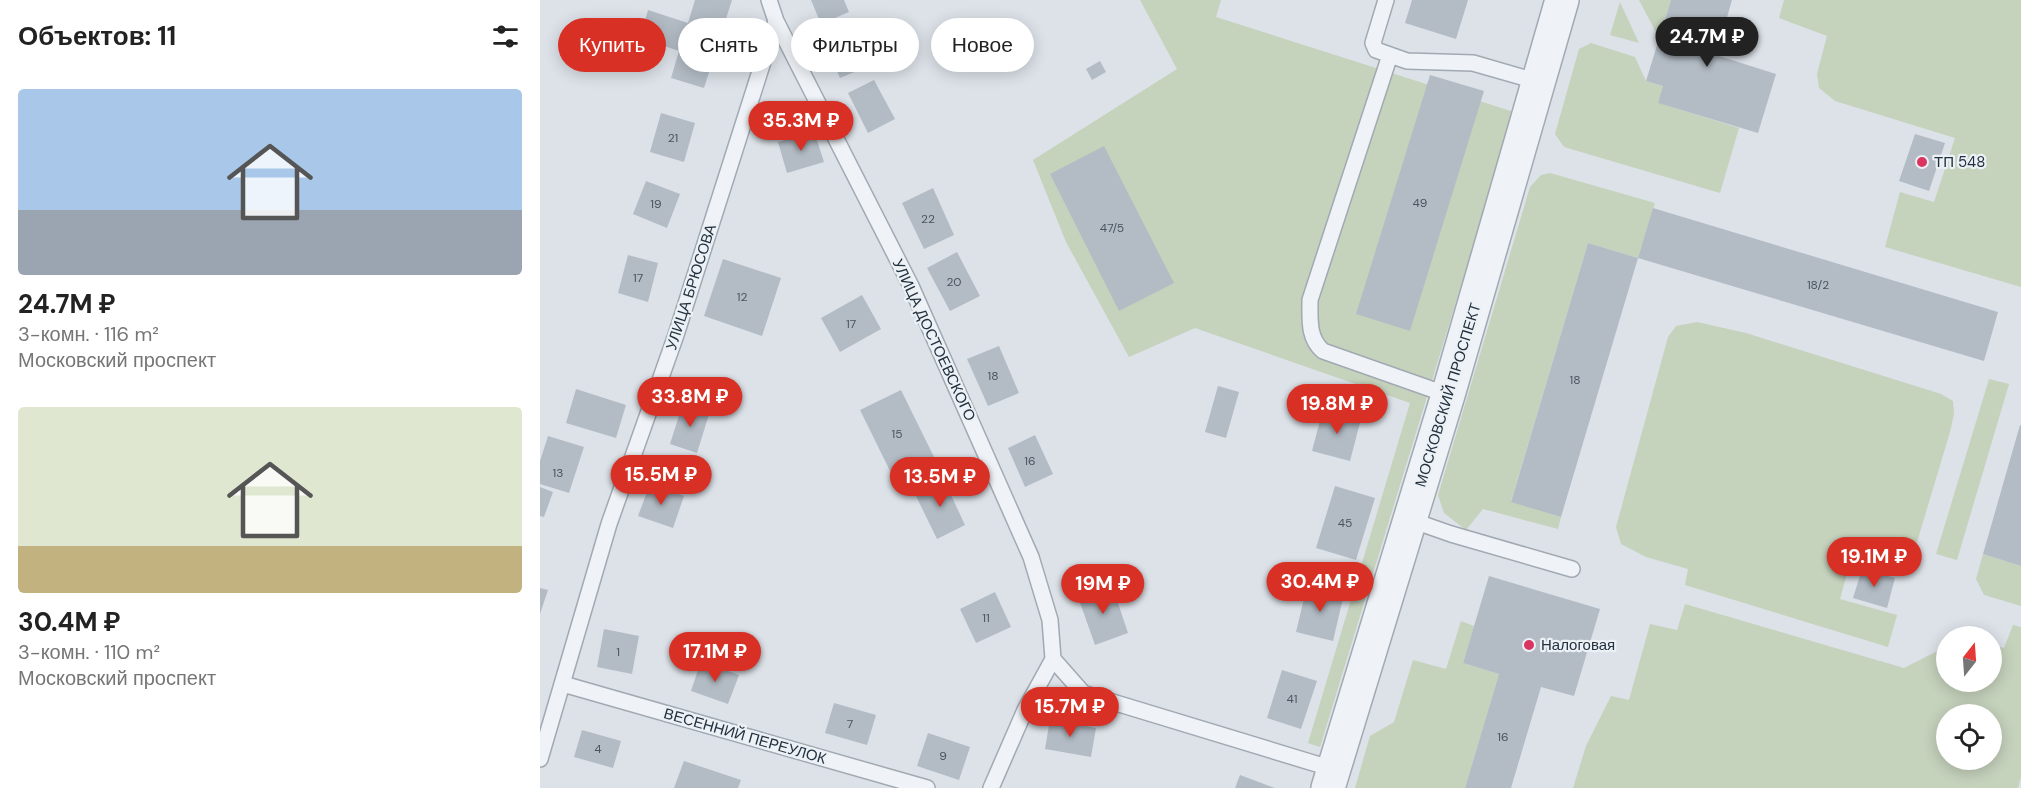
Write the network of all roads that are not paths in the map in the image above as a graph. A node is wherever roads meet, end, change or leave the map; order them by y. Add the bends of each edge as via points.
1 (769, 0) edge
2 (1386, 0) edge
3 (1562, 0) edge
4 (775, 18) edge
5 (779, 27) edge
6 (1390, 55) junction
7 (760, 72) edge
8 (1539, 82) junction
9 (1448, 395) junction
10 (1410, 520) junction
11 (1572, 569) dead end
12 (1053, 659) junction
13 (563, 684) junction
14 (540, 759) edge
15 (1330, 779) edge
16 (927, 788) edge
17 (991, 788) edge

1 - 4 lane, УЛИЦА ДОСТОЕВСКОГО
2 - 6 lane via 1373,43 1376,50
3 - 8 street, МОСКОВСКИЙ ПРОСПЕКТ
5 - 12 lane, УЛИЦА ДОСТОЕВСКОГО via 911,286 1031,557 1050,620
6 - 8 lane via 1407,60 1473,63
6 - 9 lane via 1310,300 1310,323 1314,343 1323,351
7 - 13 lane, УЛИЦА БРЮСОВА via 676,335 609,524
8 - 9 street, МОСКОВСКИЙ ПРОСПЕКТ
9 - 10 street, МОСКОВСКИЙ ПРОСПЕКТ
10 - 11 lane
10 - 15 street, МОСКОВСКИЙ ПРОСПЕКТ
12 - 15 lane via 1083,693
12 - 17 lane via 1025,710
13 - 14 lane, УЛИЦА БРЮСОВА
13 - 16 lane, ВЕСЕННИЙ ПЕРЕУЛОК

